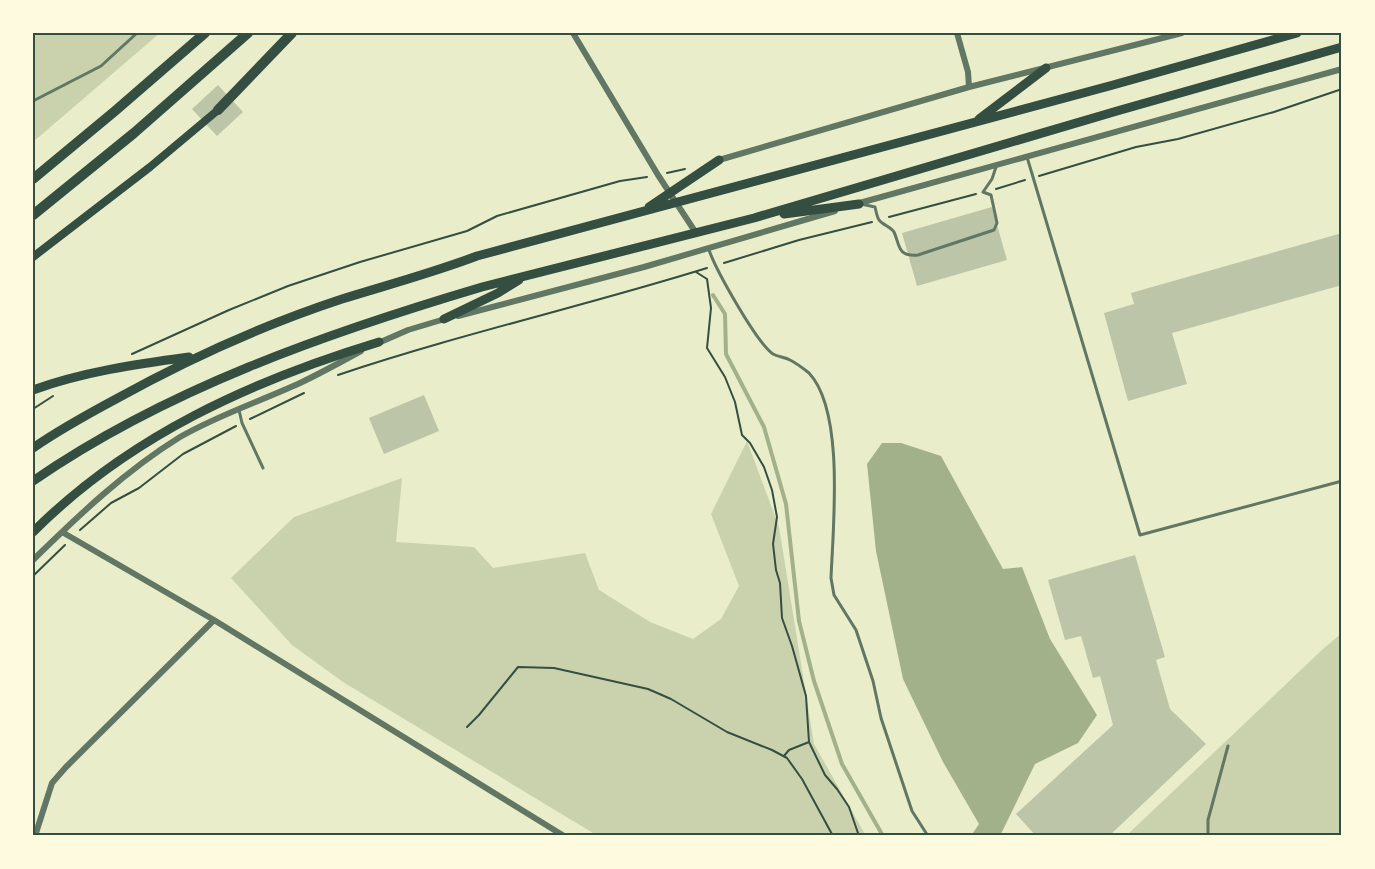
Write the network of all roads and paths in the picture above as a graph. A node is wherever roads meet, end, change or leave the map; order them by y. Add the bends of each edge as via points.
1 (137, 33) edge
2 (205, 33) edge
3 (248, 33) edge
4 (292, 33) edge
5 (573, 33) edge
6 (957, 33) edge
7 (1182, 33) edge
8 (1297, 33) edge
9 (1342, 47) edge
10 (1046, 68) junction
11 (1342, 69) edge
12 (969, 87) junction
13 (1342, 89) edge
14 (33, 101) edge
15 (218, 110) joint
16 (975, 122) junction
17 (1027, 157) junction
18 (719, 160) joint
19 (996, 165) junction
20 (689, 168) dead end
21 (658, 175) junction
22 (33, 179) edge
23 (1032, 179) junction
24 (983, 192) junction
25 (670, 193) junction
26 (677, 202) junction
27 (859, 204) junction
28 (640, 213) junction
29 (33, 215) edge
30 (754, 218) junction
31 (878, 220) junction
32 (696, 233) junction
33 (708, 248) junction
34 (33, 257) edge
35 (714, 266) junction
36 (695, 272) junction
37 (526, 275) junction
38 (444, 319) junction
39 (379, 342) junction
40 (131, 354) dead end
41 (197, 356) junction
42 (338, 375) dead end
43 (311, 389) dead end
44 (33, 390) edge
45 (239, 408) junction
46 (242, 423) junction
47 (33, 448) edge
48 (263, 468) dead end
49 (33, 481) edge
50 (1342, 481) edge
51 (33, 532) edge
52 (62, 532) junction
53 (72, 538) junction
54 (33, 560) edge
55 (33, 576) edge
56 (214, 620) junction
57 (468, 727) dead end
58 (809, 742) junction
59 (1228, 746) dead end
60 (784, 756) junction
61 (35, 836) edge
62 (564, 836) edge
63 (833, 836) edge
64 (859, 836) edge
65 (928, 836) edge
66 (1208, 836) edge

1 - 14 lane via 100,66
2 - 22 highway
3 - 29 highway
4 - 15 highway
5 - 21 street
6 - 12 street
7 - 10 street
8 - 16 main road
9 - 30 main road
10 - 12 street
10 - 16 main road
11 - 17 street
12 - 18 street
13 - 23 path via 1274,112
15 - 34 main road
16 - 26 main road
17 - 19 street
17 - 23 lane
18 - 25 main road
19 - 24 lane
19 - 27 street
20 - 21 path
21 - 25 street
21 - 40 path via 620,181 497,216 467,231 288,286
23 - 24 path
23 - 50 lane via 1140,535
24 - 31 path
24 - 31 lane via 991,195 997,223 994,230 918,255 902,251 893,231
25 - 26 street
25 - 28 main road
26 - 28 main road
26 - 32 street
27 - 30 main road
27 - 31 lane via 875,207
27 - 33 street
28 - 41 main road via 477,256 341,300
30 - 32 main road
31 - 35 path
32 - 37 main road
33 - 35 lane
33 - 38 street
35 - 36 path
35 - 65 lane via 761,342 809,374 823,396 833,444 834,595 856,630 912,811
36 - 42 path
36 - 58 path via 707,279 711,308 707,348 725,377 742,435 764,467 772,490 777,517 772,544 782,618 806,696
37 - 38 main road
37 - 49 main road via 438,300 270,359 157,407
38 - 39 street
39 - 45 street
39 - 51 main road via 280,375 172,427 104,470
41 - 44 main road via 141,363
41 - 47 main road
43 - 46 path
45 - 46 lane
45 - 52 street via 180,437 116,483
46 - 48 lane
46 - 53 path via 183,454 139,488 111,503
52 - 53 street
52 - 54 street
53 - 55 path
53 - 56 street
56 - 61 street via 66,766 52,783
56 - 62 street
57 - 60 path via 518,667 554,668 648,689 728,732
58 - 60 path
58 - 64 path via 825,775 849,807
59 - 66 lane via 1208,820
60 - 63 path via 802,779

